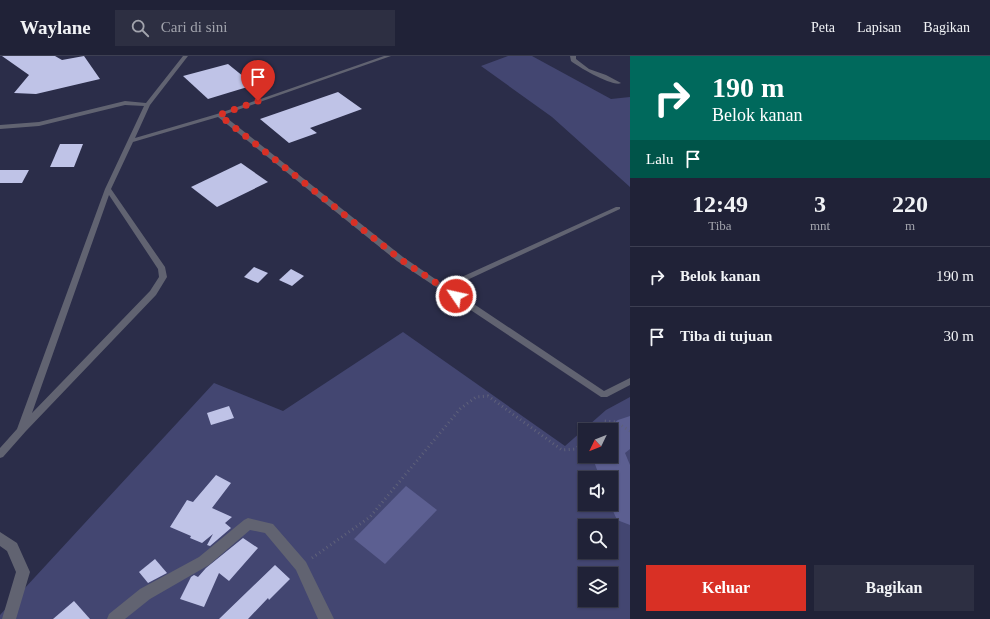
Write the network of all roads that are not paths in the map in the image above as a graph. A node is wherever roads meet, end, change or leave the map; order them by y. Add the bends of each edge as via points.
1 (186, 56) edge
2 (389, 56) edge
3 (573, 56) edge
4 (618, 83) dead end
5 (146, 105) junction
6 (219, 115) junction
7 (0, 127) edge
8 (131, 141) junction
9 (108, 189) junction
10 (618, 208) dead end
11 (444, 288) junction
12 (630, 381) edge
13 (21, 430) junction
14 (0, 454) edge
15 (0, 538) edge
16 (9, 619) edge
17 (114, 619) edge
18 (327, 619) edge

1 - 5 lane
2 - 6 lane
3 - 4 street via 573,60 587,70
5 - 7 lane via 125,103 38,124
5 - 8 lane
6 - 8 lane
6 - 11 lane via 400,259
8 - 9 lane
9 - 13 lane
9 - 13 lane via 162,269 162,277 153,293
10 - 11 lane
11 - 12 lane via 604,395
13 - 14 lane
15 - 16 street via 12,547 23,572
17 - 18 street via 145,594 204,561 248,524 269,528 301,566

